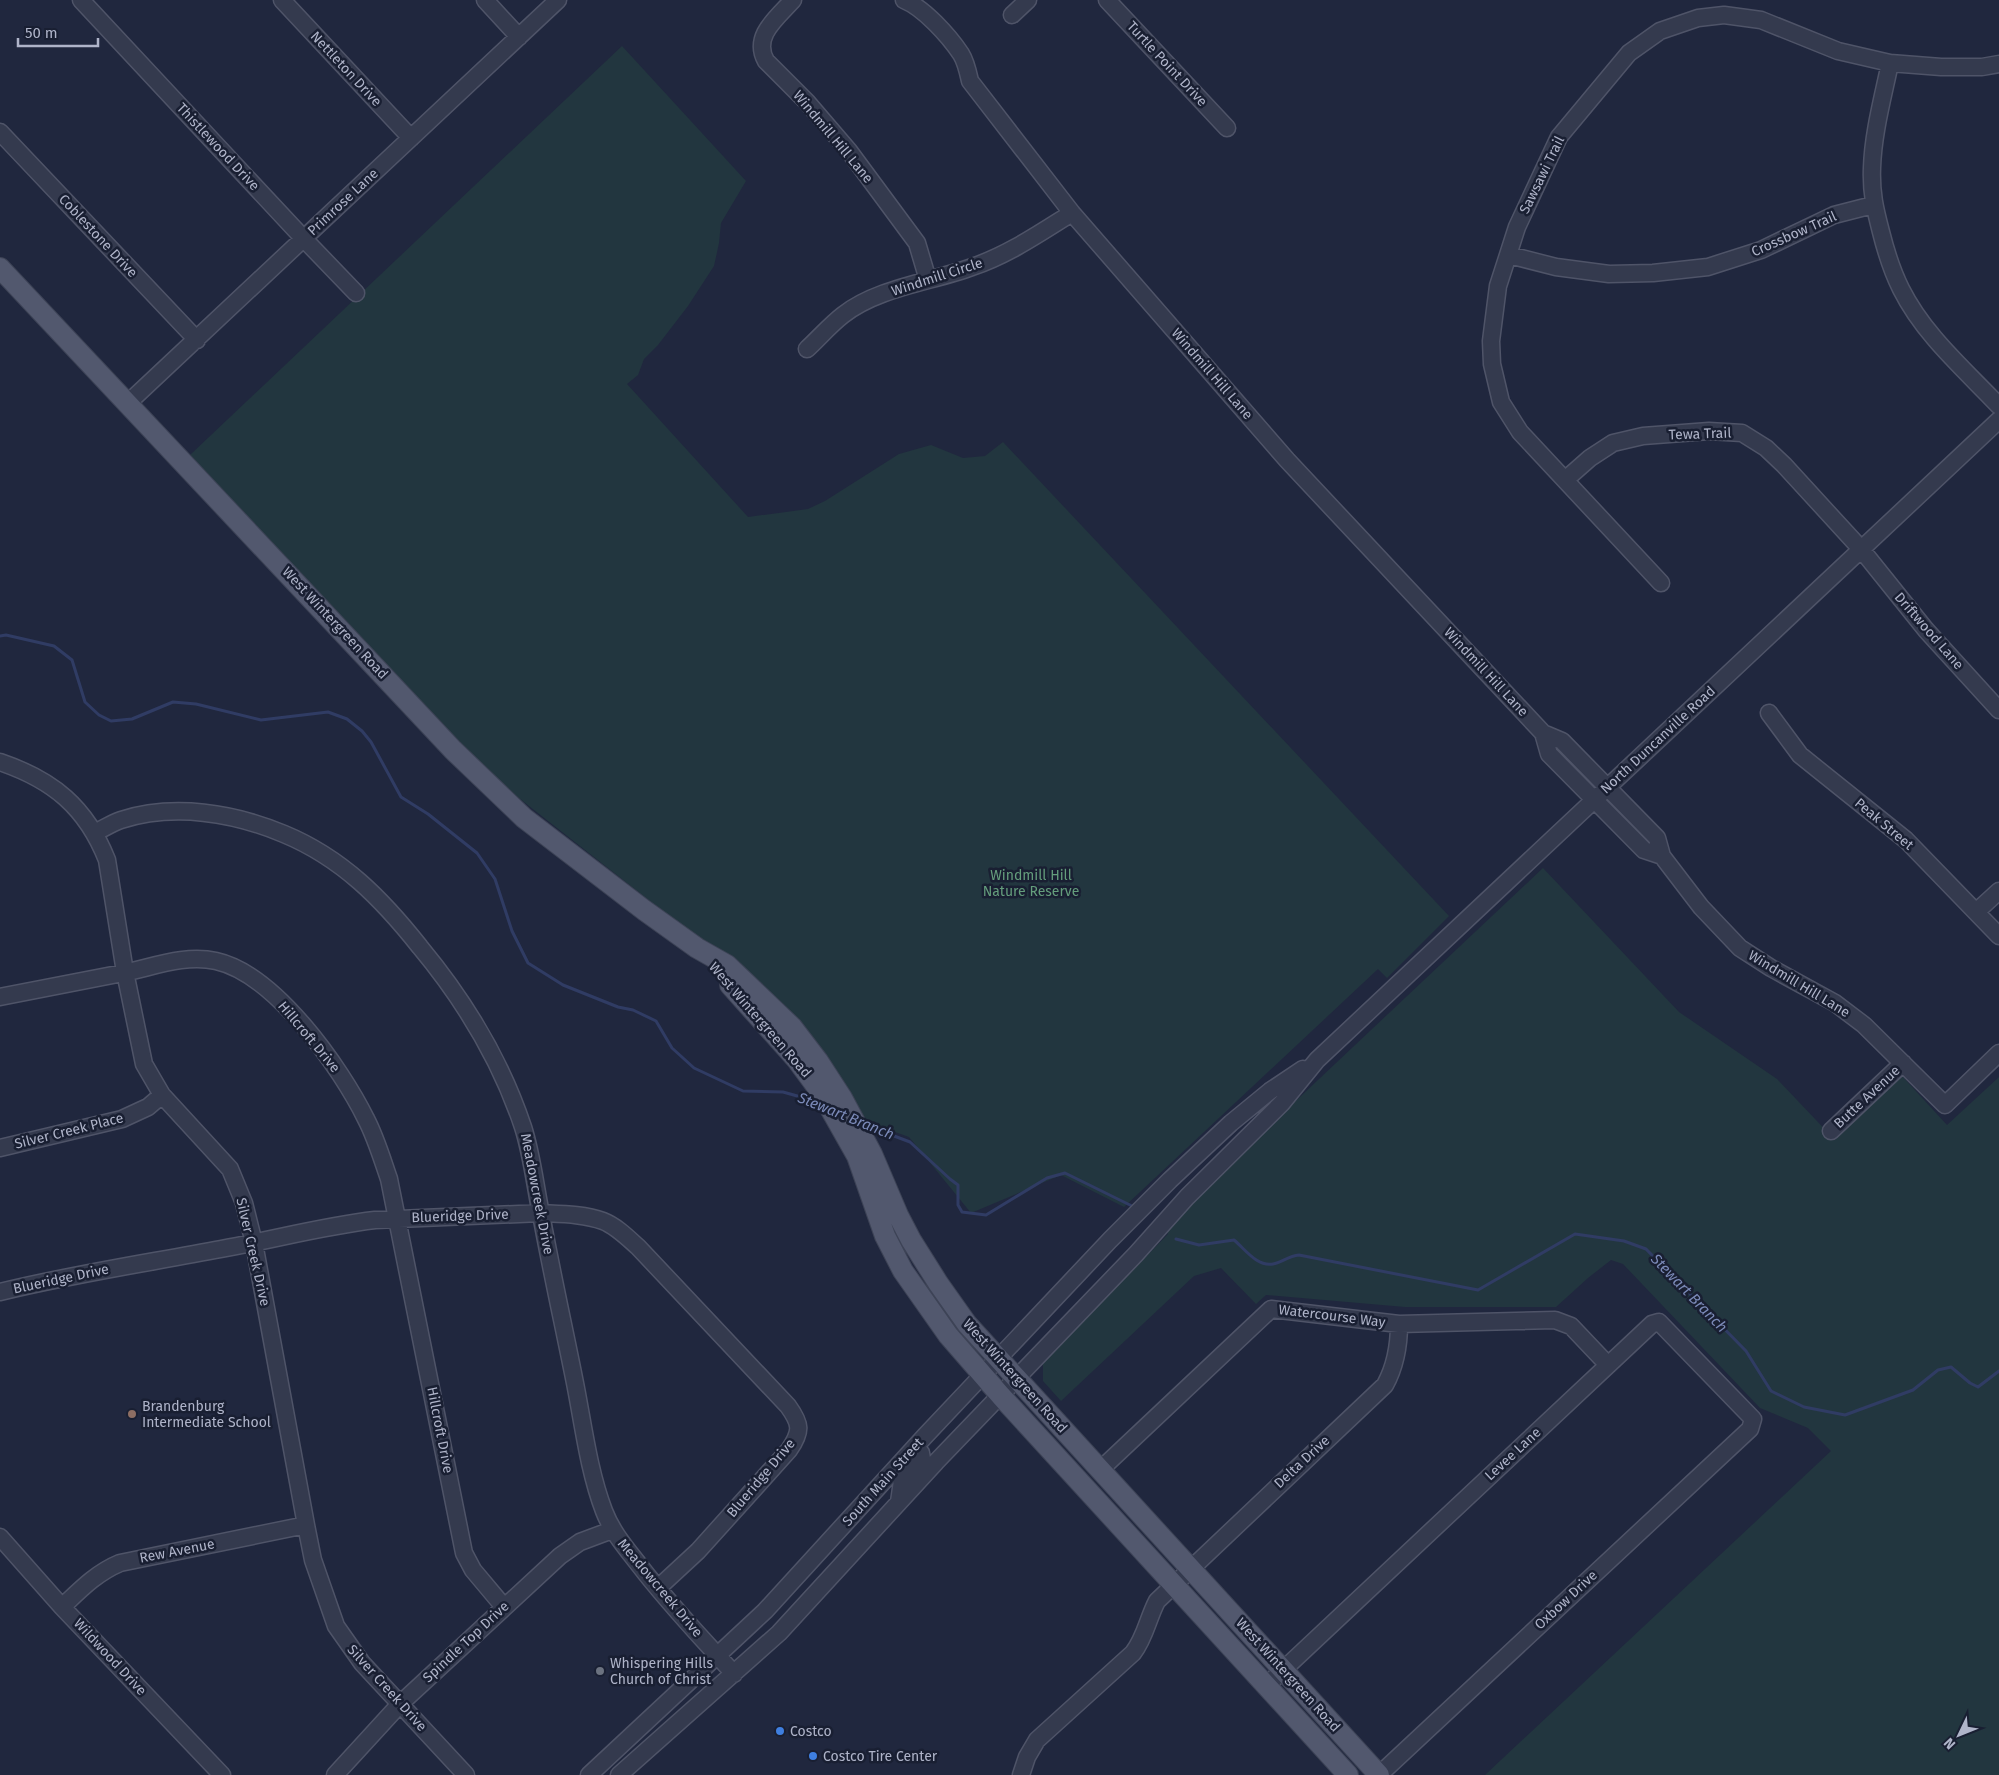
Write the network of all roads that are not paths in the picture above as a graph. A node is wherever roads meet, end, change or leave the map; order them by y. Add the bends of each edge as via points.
1 (81, 0) edge
2 (282, 0) edge
3 (485, 0) edge
4 (558, 0) edge
5 (793, 0) edge
6 (904, 0) edge
7 (1028, 0) edge
8 (1107, 0) edge
9 (1012, 16) dead end
10 (519, 36) junction
11 (1890, 63) junction
12 (1999, 64) edge
13 (1227, 128) dead end
14 (0, 132) edge
15 (411, 138) junction
16 (1873, 205) junction
17 (1072, 212) junction
18 (304, 239) junction
19 (1509, 255) junction
20 (0, 268) edge
21 (928, 280) junction
22 (356, 293) dead end
23 (196, 340) junction
24 (807, 349) dead end
25 (127, 404) junction
26 (1999, 406) edge
27 (1999, 420) edge
28 (1565, 480) junction
29 (1861, 549) junction
30 (1661, 583) dead end
31 (1999, 710) edge
32 (1769, 713) dead end
33 (1543, 733) junction
34 (0, 762) edge
35 (1608, 789) junction
36 (1594, 800) junction
37 (94, 833) junction
38 (1662, 856) junction
39 (1999, 891) edge
40 (1976, 912) junction
41 (1999, 936) edge
42 (697, 948) junction
43 (125, 972) junction
44 (0, 997) edge
45 (1999, 1053) edge
46 (1317, 1060) junction
47 (1903, 1063) junction
48 (162, 1095) junction
49 (1831, 1132) dead end
50 (0, 1148) edge
51 (866, 1157) junction
52 (1170, 1180) junction
53 (1187, 1197) junction
54 (541, 1213) junction
55 (398, 1218) junction
56 (254, 1243) junction
57 (0, 1292) edge
58 (1399, 1324) junction
59 (999, 1359) junction
60 (1608, 1365) junction
61 (984, 1376) junction
62 (1017, 1379) junction
63 (1001, 1396) junction
64 (1752, 1425) joint
65 (915, 1447) junction
66 (1100, 1470) junction
67 (899, 1502) junction
68 (306, 1525) junction
69 (612, 1530) junction
70 (837, 1533) junction
71 (0, 1537) edge
72 (854, 1551) junction
73 (1190, 1568) junction
74 (1174, 1584) junction
75 (658, 1588) junction
76 (62, 1607) junction
77 (504, 1607) junction
78 (717, 1655) junction
79 (1282, 1669) junction
80 (734, 1674) junction
81 (1266, 1686) junction
82 (400, 1704) junction
83 (614, 1753) junction
84 (623, 1772) edge
85 (222, 1775) edge
86 (335, 1775) edge
87 (466, 1775) edge
88 (589, 1775) edge
89 (1021, 1775) edge
90 (1348, 1775) edge
91 (1379, 1775) edge

1 - 18 street, Thistlewood Drive
2 - 15 street, Nettleton Drive
3 - 10 street
4 - 10 street, Primrose Lane
5 - 21 street, Windmill Hill Lane via 765,32 761,41 762,54 849,151 917,243
6 - 17 street, Windmill Hill Lane via 929,17 957,49 968,69 970,81
7 - 9 street
8 - 13 street, Turtle Point Drive
10 - 15 street, Primrose Lane
11 - 12 street, Sawsawi Trail via 1940,67
11 - 16 street via 1874,144
11 - 19 street, Sawsawi Trail via 1838,51 1761,20 1724,15 1698,18 1660,31 1629,53 1558,137 1517,227
14 - 23 street, Coblestone Drive
15 - 18 street, Primrose Lane
16 - 19 street, Crossbow Trail via 1834,215 1762,250 1708,267 1609,274 1556,267
16 - 26 street via 1888,259 1914,312
17 - 21 street, Windmill Circle via 1004,254 972,268
17 - 33 street, Windmill Hill Lane via 1287,460
18 - 22 street, Thistlewood Drive
18 - 23 street, Primrose Lane
19 - 28 street, Sawsawi Trail via 1498,286 1491,341 1492,364 1501,402 1520,432
20 - 25 main road, West Wintergreen Road
21 - 24 street, Windmill Circle via 864,302 844,314
23 - 25 street, Primrose Lane
25 - 42 main road, West Wintergreen Road via 453,750 524,818
27 - 29 street, North Duncanville Road
28 - 29 street, Tewa Trail via 1613,443 1643,436 1709,431 1742,433 1766,448 1784,465
28 - 30 street, Sawsawi Trail
29 - 31 street, Driftwood Lane via 1926,630
29 - 35 street, North Duncanville Road
32 - 40 street, Peak Street via 1800,755 1906,840
33 - 35 street, Windmill Hill Lane via 1562,741
33 - 36 street, Windmill Hill Lane via 1549,754
34 - 37 street, Silver Creek Drive via 48,783 76,807
35 - 36 street, North Duncanville Road
35 - 38 street, Windmill Hill Lane via 1657,838
36 - 38 street, Windmill Hill Lane via 1644,850
36 - 46 street, North Duncanville Road
37 - 43 street, Silver Creek Drive via 107,860
37 - 54 street, Meadowcreek Drive via 120,820 148,814 198,812 247,820 314,849 378,897 444,978 500,1069 523,1128
38 - 47 street, Windmill Hill Lane via 1701,907 1740,948 1835,1003 1864,1025
39 - 40 street
40 - 41 street, Peak Street
42 - 51 main road, West Wintergreen Road via 797,1060
42 - 51 main road, West Wintergreen Road via 727,965 792,1027 835,1088
43 - 44 street, Hillcroft Drive
43 - 48 street, Silver Creek Drive via 144,1064
43 - 55 street, Hillcroft Drive via 176,961 215,961 236,968 273,994 331,1060 367,1120 383,1161
45 - 47 street, Windmill Hill Lane via 1945,1104
46 - 52 street, North Duncanville Road via 1270,1091
46 - 53 street, North Duncanville Road via 1282,1103
47 - 49 street, Butte Avenue
48 - 50 street, Silver Creek Place via 148,1107 122,1119
48 - 56 street, Silver Creek Drive via 230,1170 244,1203
51 - 59 main road, West Wintergreen Road via 938,1284 967,1324
51 - 61 main road, West Wintergreen Road via 885,1236 903,1271 948,1335
52 - 53 street
52 - 59 street, South Main Street
53 - 62 street, South Main Street
54 - 55 street, Blueridge Drive
54 - 69 street, Meadowcreek Drive via 596,1485
54 - 75 street, Blueridge Drive via 591,1218 620,1231 796,1418 799,1428 789,1450 698,1551
55 - 56 street, Blueridge Drive via 350,1223
55 - 77 street, Hillcroft Drive via 464,1553 473,1570
56 - 57 street, Blueridge Drive
56 - 68 street, Silver Creek Drive
58 - 60 street, Watercourse Way via 1555,1320 1571,1326
58 - 66 street, Watercourse Way via 1271,1309
58 - 73 street, Delta Drive via 1397,1358 1385,1385
59 - 61 street, South Main Street
59 - 62 main road, West Wintergreen Road
60 - 64 street, Levee Lane via 1652,1324 1659,1322 1753,1419
60 - 79 street, Levee Lane
61 - 63 main road, West Wintergreen Road
61 - 65 street, South Main Street
62 - 63 street, South Main Street
62 - 66 main road, West Wintergreen Road
63 - 67 street, South Main Street
63 - 74 main road, West Wintergreen Road
64 - 91 street, Oxbow Drive
65 - 67 street via 922,1459 902,1481
65 - 70 street, South Main Street
66 - 73 main road, West Wintergreen Road
67 - 72 street, South Main Street
68 - 76 street, Rew Avenue via 120,1563 94,1578
68 - 82 street, Silver Creek Drive via 313,1560 336,1626 362,1663
69 - 75 street, Meadowcreek Drive
69 - 77 street, Spindle Top Drive via 569,1549
70 - 72 street
70 - 78 street, South Main Street via 764,1611
71 - 76 street, Wildwood Drive
72 - 80 street, South Main Street via 779,1632
73 - 74 street, Delta Drive
73 - 79 main road, West Wintergreen Road
74 - 81 main road, West Wintergreen Road
74 - 89 street, Delta Drive via 1157,1601 1142,1642 1133,1654 1037,1740
75 - 78 street, Meadowcreek Drive
76 - 85 street, Wildwood Drive
77 - 82 street, Spindle Top Drive
78 - 80 street, Meadowcreek Drive
78 - 83 street, South Main Street
79 - 81 street, Levee Lane
79 - 91 main road, West Wintergreen Road
80 - 84 street, South Main Street
81 - 90 main road, West Wintergreen Road
82 - 86 street, Spindle Top Drive
82 - 87 street, Silver Creek Drive
83 - 84 street
83 - 88 street, South Main Street

